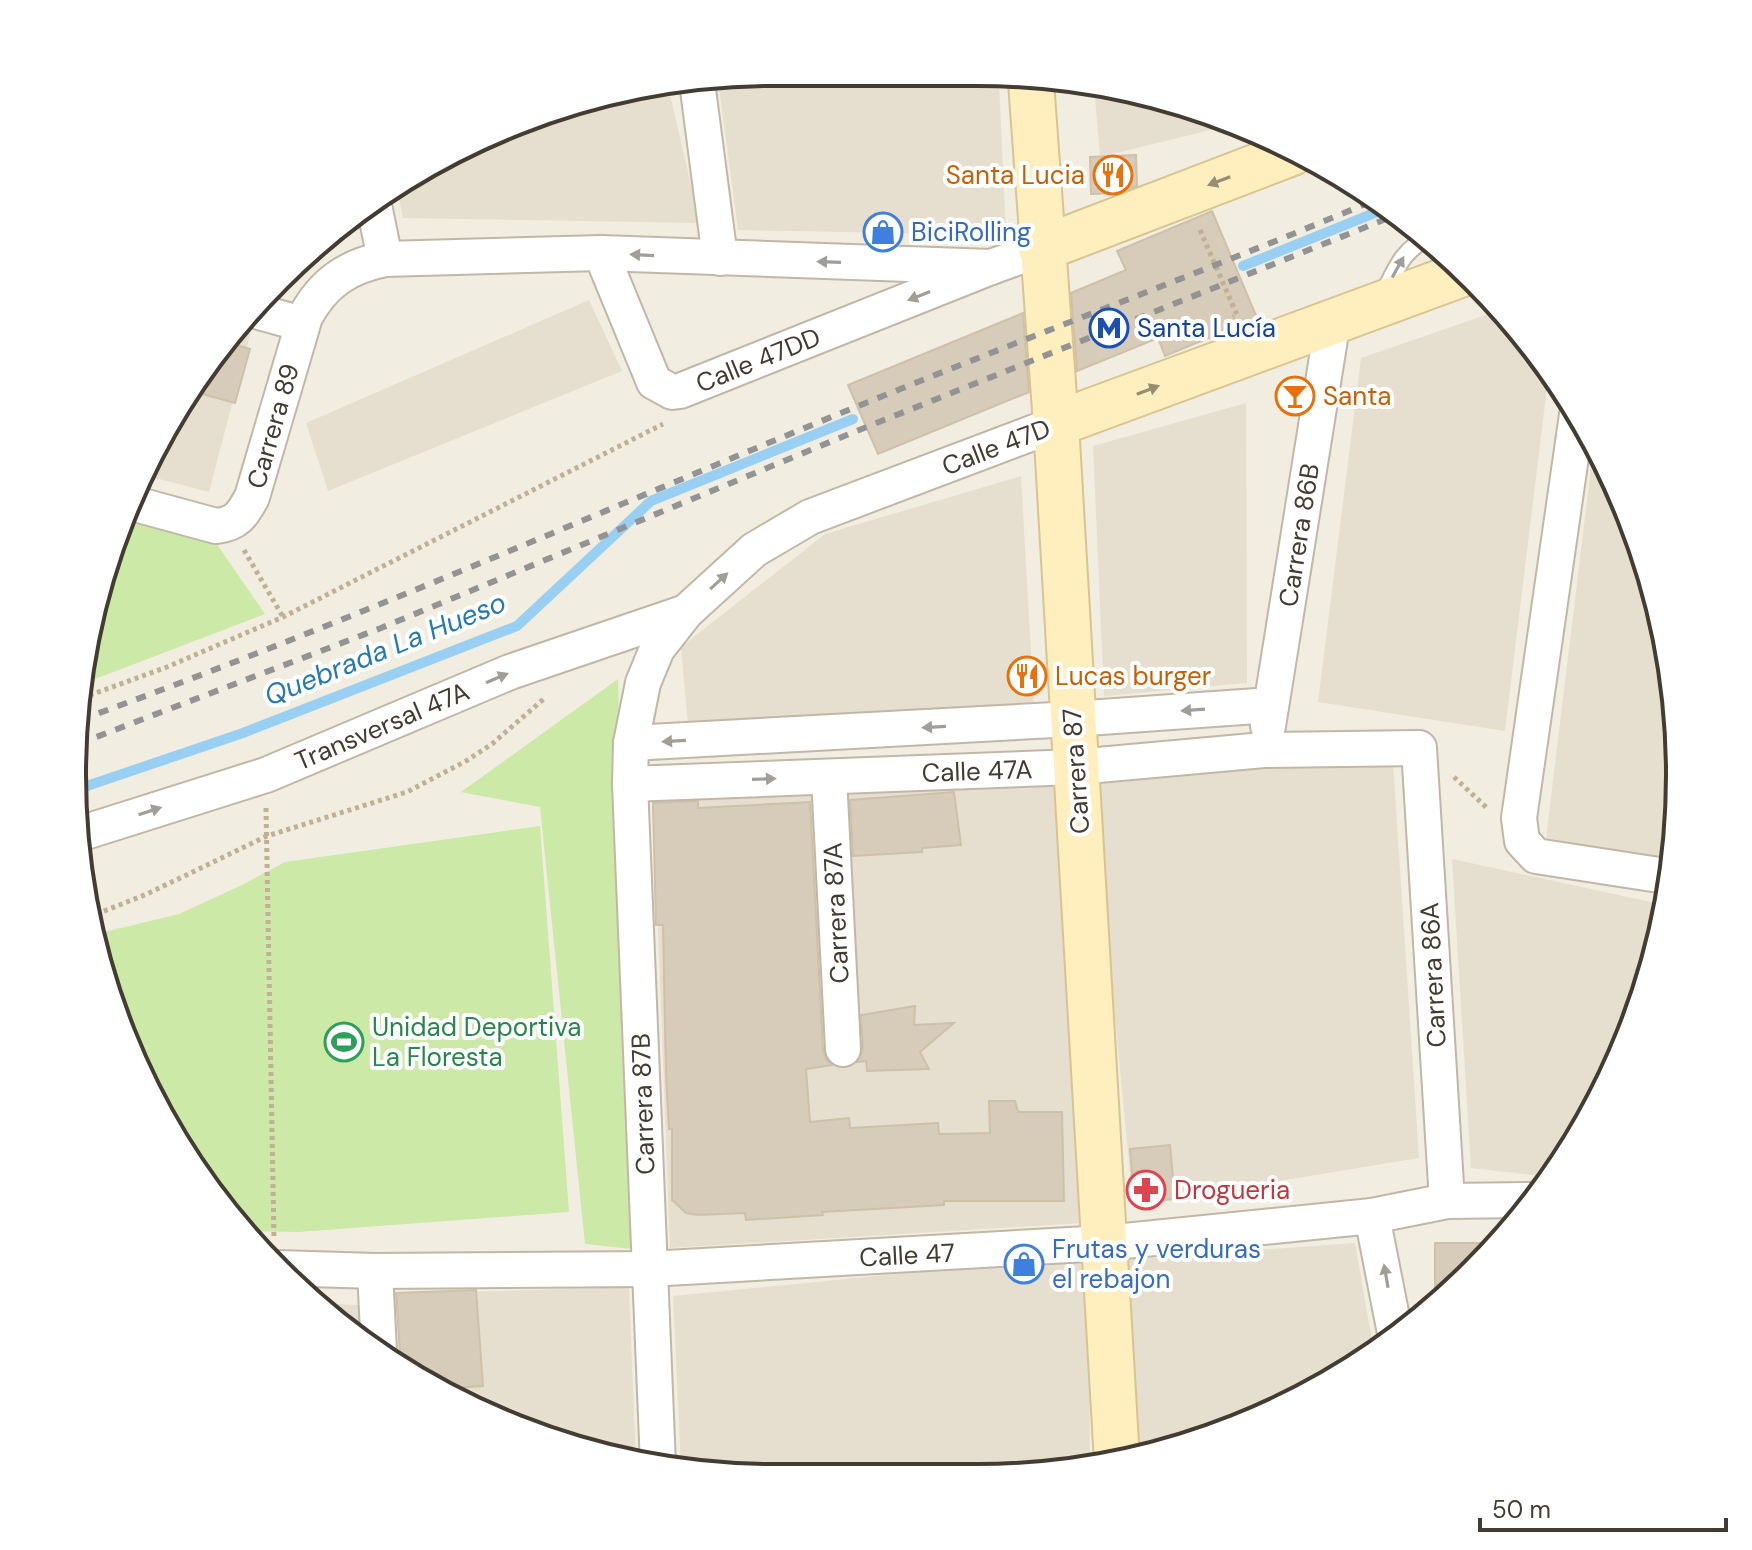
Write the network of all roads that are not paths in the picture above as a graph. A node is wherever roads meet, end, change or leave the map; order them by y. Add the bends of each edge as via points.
1 (1031, 88) edge
2 (698, 91) edge
3 (1282, 157) edge
4 (376, 214) edge
5 (1416, 245) edge
6 (1041, 249) junction
7 (601, 253) junction
8 (720, 258) junction
9 (385, 259) junction
10 (991, 267) junction
11 (1453, 278) edge
12 (1377, 307) junction
13 (264, 313) edge
14 (1333, 320) junction
15 (302, 324) junction
16 (1056, 424) junction
17 (1575, 432) edge
18 (141, 505) edge
19 (686, 612) junction
20 (1271, 705) junction
21 (1073, 719) junction
22 (631, 743) junction
23 (1419, 748) joint
24 (1264, 750) junction
25 (1076, 767) junction
26 (829, 777) junction
27 (630, 784) junction
28 (88, 831) edge
29 (1659, 874) edge
30 (843, 1049) dead end
31 (1519, 1200) edge
32 (1447, 1201) junction
33 (1372, 1216) junction
34 (1105, 1243) junction
35 (283, 1257) edge
36 (649, 1269) junction
37 (375, 1271) junction
38 (1393, 1324) edge
39 (378, 1338) edge
40 (1116, 1450) edge
41 (657, 1454) edge

1 - 6 street, Carrera 87
2 - 8 street
3 -> 6 street, Calle 47DD
4 - 9 street
12 -> 5 lane via 1406,252
6 - 10 street, Calle 47DD
6 - 16 street, Carrera 87
8 -> 7 street, Calle 47DD
7 - 9 street, Calle 47DD
10 -> 7 street, Calle 47DD via 672,392 654,382
10 -> 8 street, Calle 47DD
9 - 15 street, Calle 47DD via 332,280
11 - 12 street, Calle 47D
12 - 14 street, Calle 47D
13 - 15 street
16 -> 14 street, Calle 47D
14 - 20 street, Carrera 86B
15 - 18 street, Carrera 89 via 252,497 239,519 216,526
19 -> 16 street, Calle 47D via 754,550 810,517
16 - 21 street, Carrera 87
17 - 29 street via 1519,818 1529,848
19 - 22 street, Calle 47D via 657,649 643,683
28 -> 19 street, Transversal 47A via 266,775 510,672
20 -> 21 street, Calle 47A
20 - 24 street, Carrera 86B
21 -> 22 street, Calle 47A
21 - 25 street, Carrera 87
22 - 27 street, Carrera 87B
23 - 24 street, Calle 47A
23 - 32 street, Carrera 86A
24 - 25 street, Calle 47A
25 - 26 street, Calle 47A
25 - 34 street, Carrera 87
27 -> 26 street, Calle 47A
26 - 30 street, Carrera 87A
27 - 36 street, Carrera 87B
31 - 32 street, Calle 47
32 - 33 street, Calle 47
33 - 34 street, Calle 47
38 -> 33 street
34 - 36 street, Calle 47
34 - 40 street, Carrera 87
35 - 37 street, Calle 47
36 - 37 street, Calle 47
36 - 41 street, Carrera 87B
37 - 39 street

